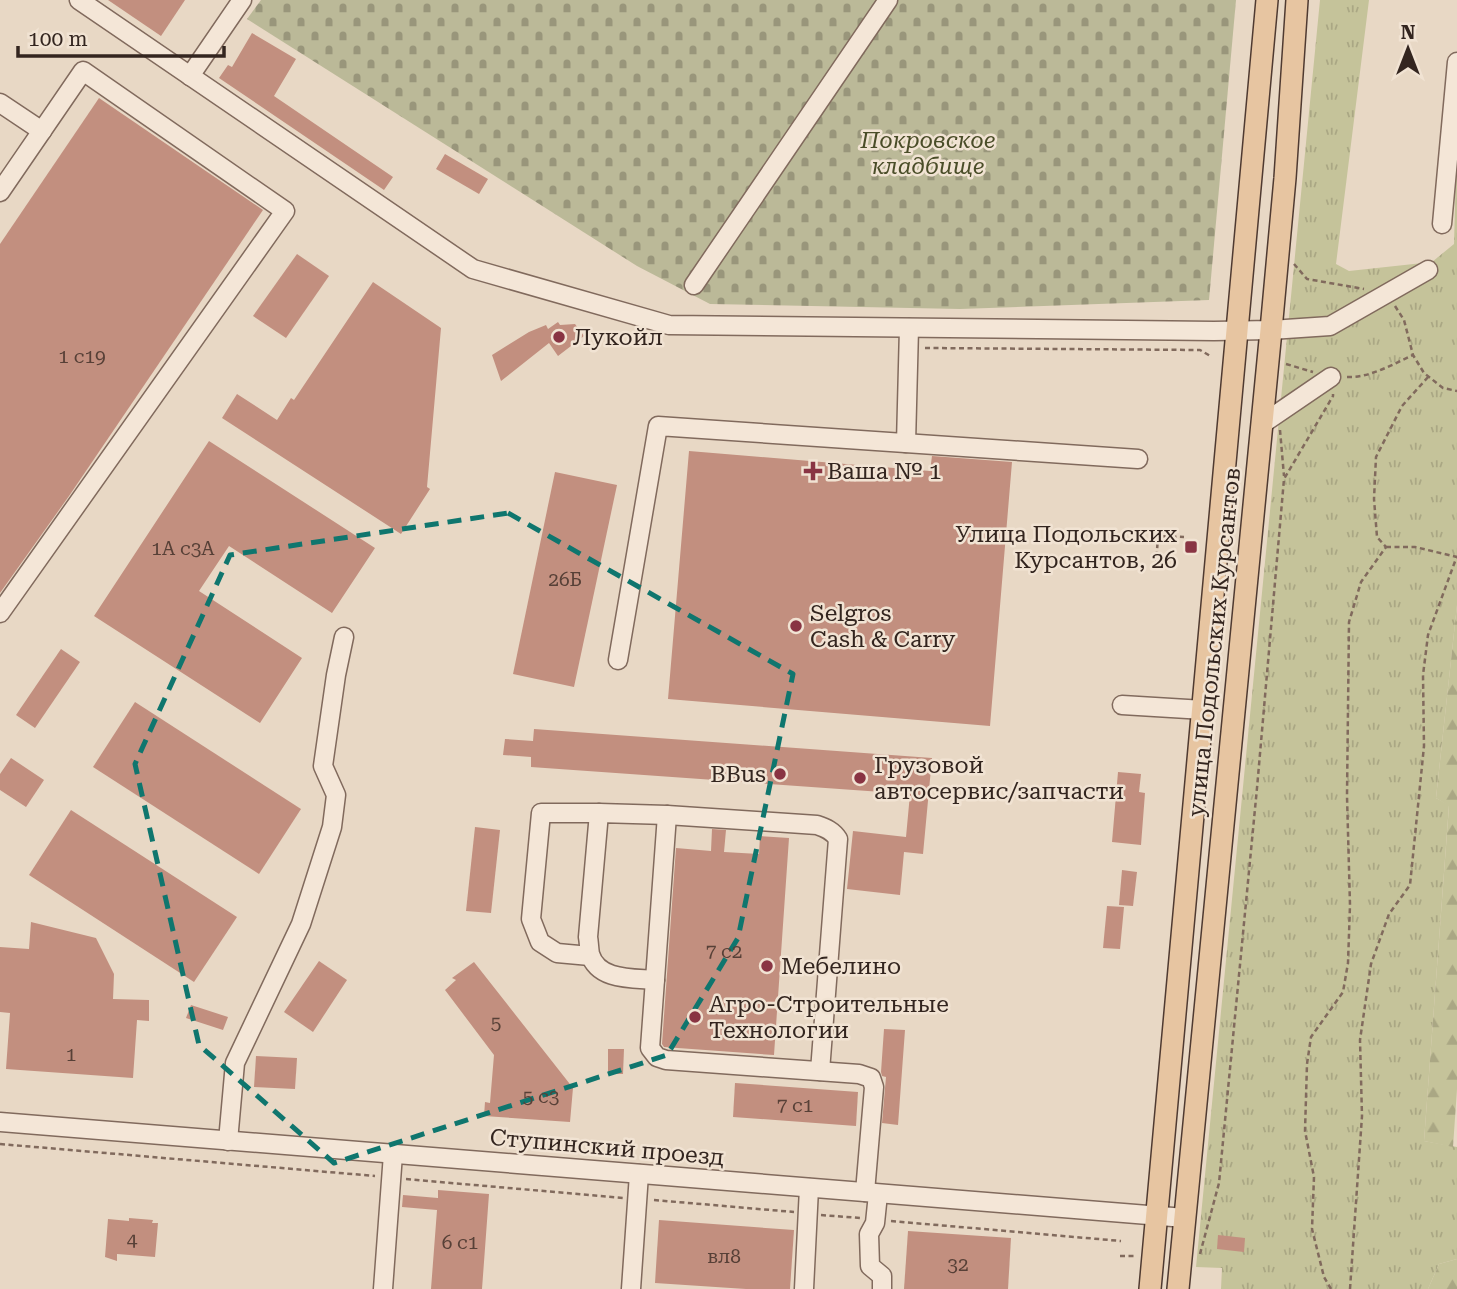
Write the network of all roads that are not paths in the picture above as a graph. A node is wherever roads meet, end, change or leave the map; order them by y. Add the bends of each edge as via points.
1 (79, 0) edge
2 (242, 0) edge
3 (888, 0) edge
4 (1268, 0) edge
5 (1297, 0) edge
6 (1457, 62) edge
7 (190, 76) junction
8 (0, 103) edge
9 (42, 131) junction
10 (0, 192) edge
11 (1442, 224) dead end
12 (1429, 270) dead end
13 (694, 285) dead end
14 (909, 328) junction
15 (1237, 330) junction
16 (1271, 330) junction
17 (1331, 377) road end
18 (1270, 419) junction
19 (906, 443) junction
20 (1138, 459) dead end
21 (0, 613) edge
22 (344, 637) dead end
23 (618, 660) dead end
24 (1122, 705) dead end
25 (1204, 710) junction
26 (599, 813) junction
27 (667, 816) junction
28 (590, 956) junction
29 (655, 980) junction
30 (820, 1071) junction
31 (0, 1122) edge
32 (228, 1141) junction
33 (393, 1154) junction
34 (639, 1174) junction
35 (809, 1188) junction
36 (872, 1193) junction
37 (1157, 1216) junction
38 (1185, 1219) junction
39 (383, 1289) edge
40 (631, 1289) edge
41 (804, 1289) edge
42 (882, 1289) edge
43 (1150, 1289) edge
44 (1178, 1289) edge

1 - 7 street
2 - 7 street
3 - 13 street
4 - 15 main road, улица Подольских Курсантов
5 - 16 main road, улица Подольских Курсантов
6 - 11 street
7 - 14 street via 473,269 669,325
8 - 9 street
9 - 10 street
9 - 21 street via 83,71 285,211
12 - 16 street via 1330,326
14 - 15 street
14 - 19 street
15 - 16 street
15 - 25 main road, улица Подольских Курсантов
16 - 18 main road, улица Подольских Курсантов
17 - 18 street
18 - 38 main road, улица Подольских Курсантов
19 - 20 street
19 - 23 street via 658,426
22 - 32 street via 323,766 336,795 332,827 301,924 235,1063
24 - 25 street
25 - 37 main road, улица Подольских Курсантов
26 - 27 street
26 - 28 street
26 - 28 street via 541,813 531,919 540,942 557,953
27 - 29 street
27 - 30 street via 817,825 838,839
28 - 29 street via 614,976
29 - 30 street via 650,1048 657,1057
30 - 36 street via 871,1078
31 - 32 street, Ступинский проезд
32 - 33 street, Ступинский проезд
33 - 34 street, Ступинский проезд
33 - 39 street
34 - 35 street, Ступинский проезд
34 - 40 street
35 - 36 street, Ступинский проезд
35 - 41 street
36 - 37 street, Ступинский проезд
36 - 42 street via 876,1219 869,1234 870,1266 882,1276
37 - 38 street, Ступинский проезд
37 - 43 main road, улица Подольских Курсантов
38 - 44 main road, улица Подольских Курсантов

